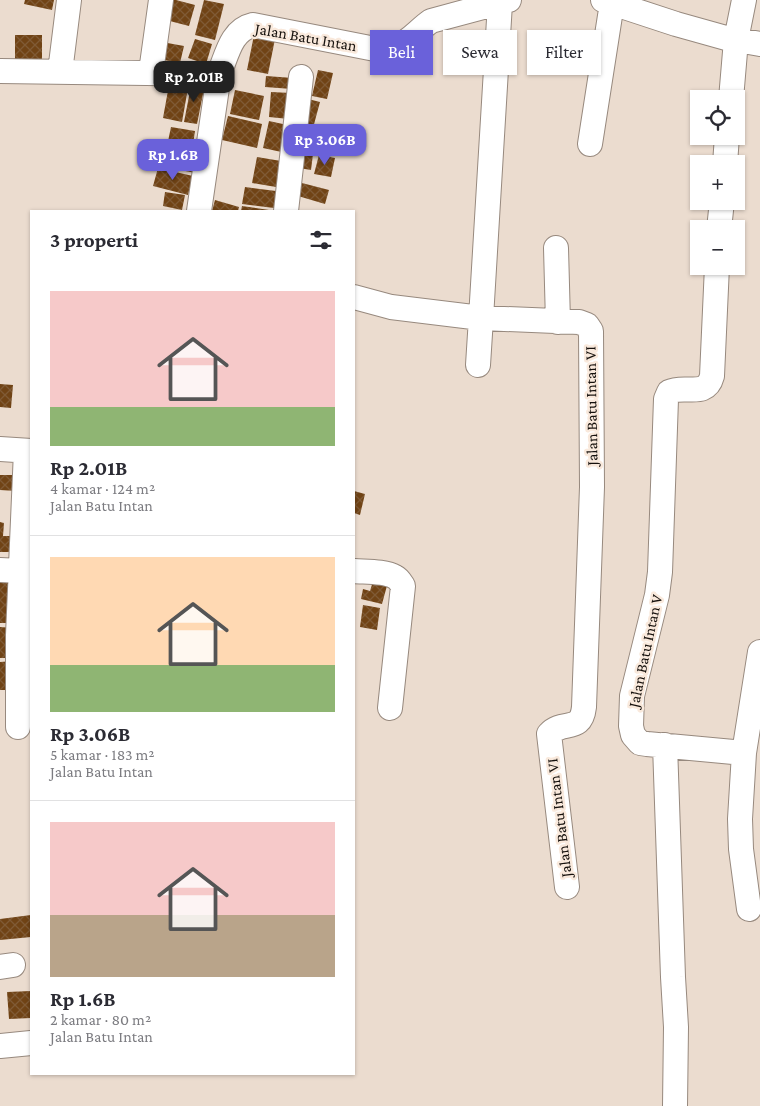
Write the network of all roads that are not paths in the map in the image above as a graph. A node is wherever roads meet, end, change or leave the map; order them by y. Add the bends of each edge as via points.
1 (69, 0) edge
2 (161, 0) edge
3 (744, 0) edge
4 (608, 1) edge
5 (504, 2) edge
6 (736, 40) junction
7 (760, 44) edge
8 (0, 71) edge
9 (60, 72) junction
10 (151, 72) junction
11 (219, 74) junction
12 (301, 76) dead end
13 (732, 90) edge
14 (590, 144) dead end
15 (199, 210) edge
16 (286, 210) edge
17 (556, 248) dead end
18 (717, 275) edge
19 (355, 297) edge
20 (481, 318) junction
21 (558, 322) junction
22 (478, 365) dead end
23 (0, 448) edge
24 (29, 451) edge
25 (11, 571) edge
26 (355, 571) edge
27 (760, 652) edge
28 (390, 708) dead end
29 (18, 727) dead end
30 (665, 745) junction
31 (744, 753) junction
32 (567, 887) dead end
33 (749, 909) dead end
34 (30, 1043) edge
35 (0, 1046) edge
36 (675, 1106) edge

1 - 9 street
2 - 10 street
3 - 6 street
4 - 6 street
4 - 14 street
5 - 11 street, Jalan Batu Intan via 431,21 394,48 375,49 253,25 246,27 232,41
5 - 20 street
6 - 7 street
6 - 13 street
8 - 9 street
9 - 10 street
10 - 11 street
11 - 15 street, Jalan Batu Intan
12 - 16 street
17 - 21 street
18 - 30 street, Jalan Batu Intan V via 710,384 703,389 674,389 666,399 660,572 632,696 633,735 640,743
19 - 20 street, Jalan Batu Intan VI via 391,307
20 - 21 street, Jalan Batu Intan VI
20 - 22 street
21 - 32 street, Jalan Batu Intan VI via 579,322 587,325 590,332 592,487 583,717 578,723 553,729 549,734
23 - 24 street
24 - 25 street
25 - 29 street via 18,636
26 - 28 street via 390,575 403,586
27 - 31 street
30 - 31 street
30 - 36 street via 676,1027
31 - 33 street via 740,819
34 - 35 street

